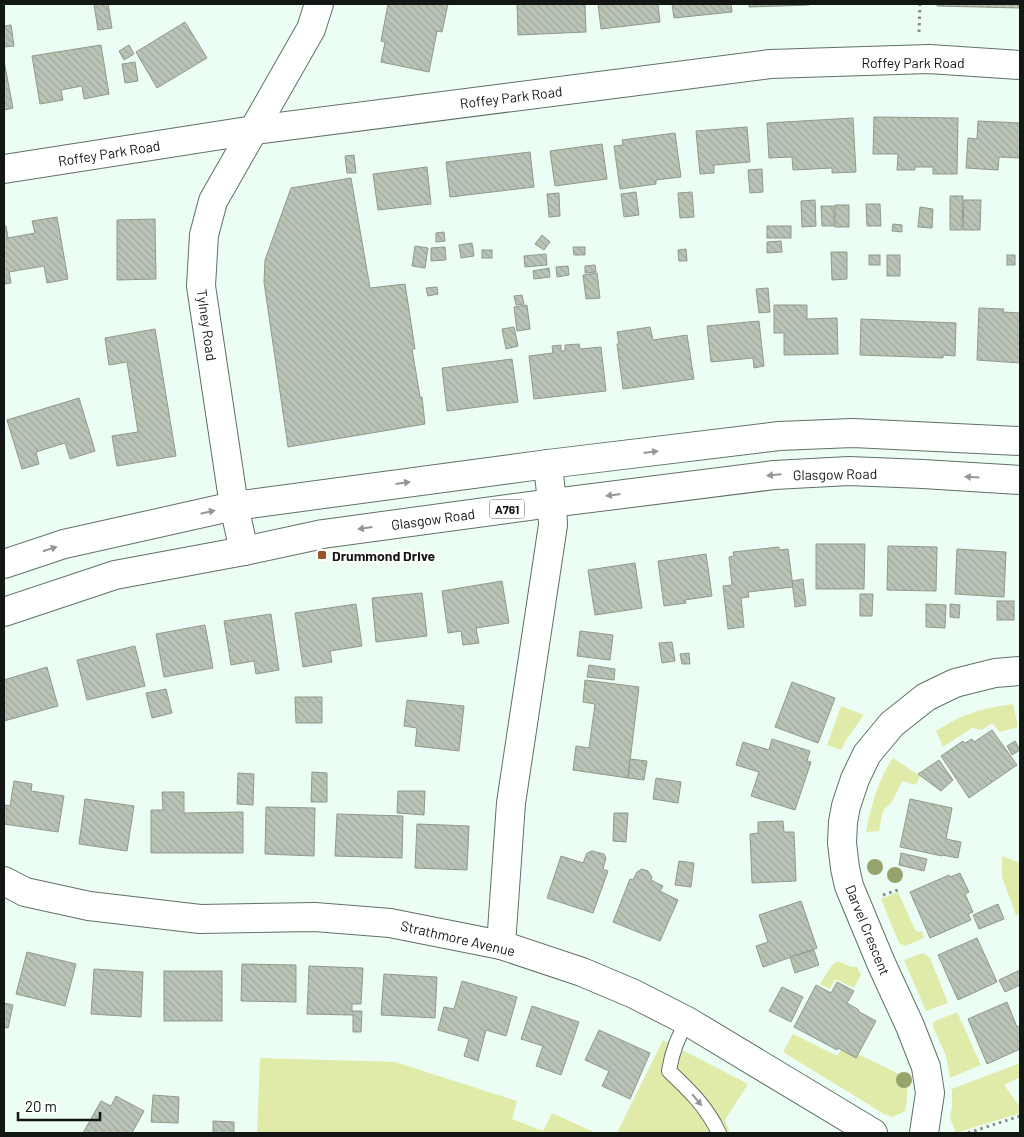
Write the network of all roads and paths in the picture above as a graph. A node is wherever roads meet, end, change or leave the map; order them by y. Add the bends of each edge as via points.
1 (319, 4) edge
2 (1020, 65) edge
3 (254, 130) junction
4 (4, 169) edge
5 (1020, 441) edge
6 (548, 464) junction
7 (1020, 480) edge
8 (552, 503) junction
9 (234, 506) junction
10 (244, 551) junction
11 (4, 564) edge
12 (4, 612) edge
13 (1020, 671) edge
14 (4, 881) edge
15 (898, 890) dead end
16 (875, 898) dead end
17 (501, 946) junction
18 (687, 1021) junction
19 (1020, 1116) edge
20 (719, 1133) edge
21 (873, 1133) edge
22 (924, 1133) edge
23 (968, 1133) edge

1 - 3 street, Tylney Road via 311,28
2 - 3 street, Roffey Park Road via 929,59 770,64
3 - 4 street, Roffey Park Road
3 - 9 street, Tylney Road via 213,201 204,235 201,286
6 -> 5 street via 779,436 854,433
6 - 8 street
9 -> 6 street
7 -> 8 street, Glasgow Road / A761 via 849,471 765,476
8 -> 10 street, Glasgow Road / A761 via 323,534
8 - 17 street via 553,525 511,803
9 - 10 street, Tylney Road
11 -> 9 street via 64,544
10 - 12 street, Glasgow Road / A761 via 115,576
13 - 22 street, Darvel Crescent via 995,673 955,683 926,697 892,724 867,754 846,806 842,843 849,886 926,1067 930,1093
14 - 17 street, Strathmore Avenue via 25,892 90,906 200,919 315,917 390,923
15 - 16 path
17 - 18 street, Strathmore Avenue via 582,972
18 -> 20 lane via 673,1050 669,1071 699,1100
18 - 21 street, Strathmore Avenue
19 - 23 path

